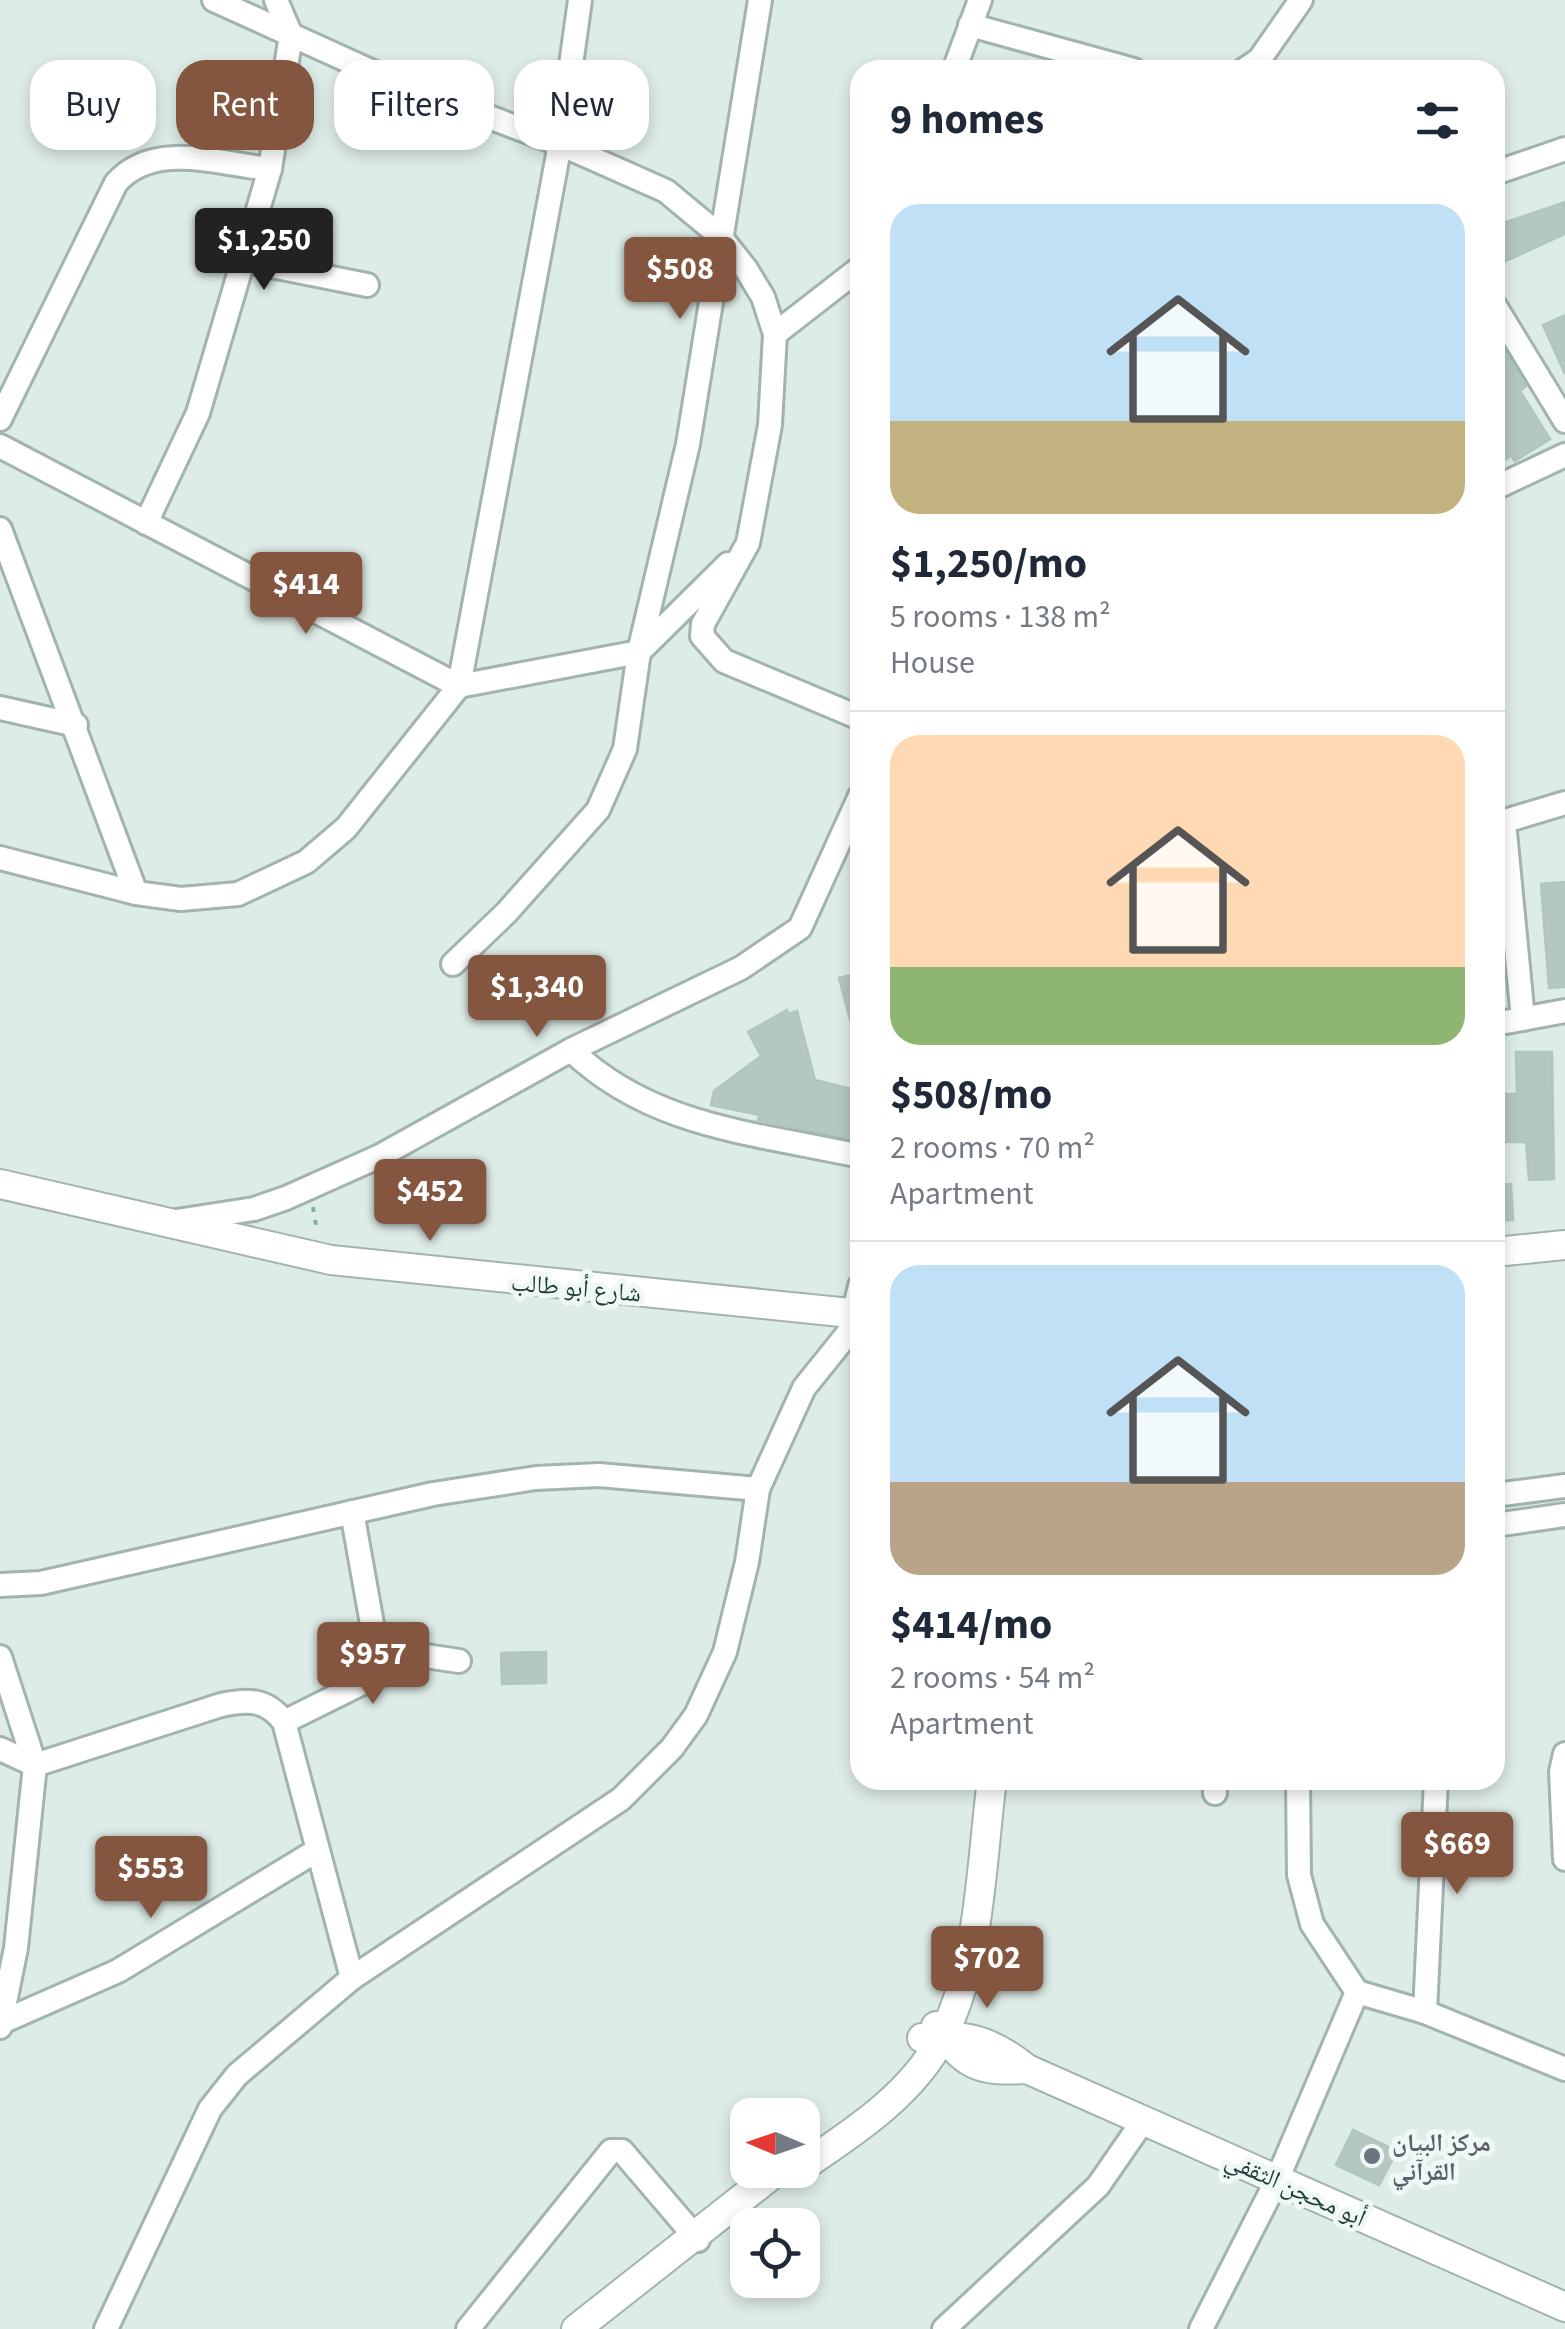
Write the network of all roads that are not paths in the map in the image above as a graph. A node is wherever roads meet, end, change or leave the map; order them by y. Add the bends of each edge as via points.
1 (214, 0) edge
2 (276, 0) edge
3 (580, 0) edge
4 (760, 0) edge
5 (980, 0) edge
6 (1301, 0) edge
7 (970, 25) junction
8 (290, 35) junction
9 (572, 60) edge
10 (958, 60) edge
11 (1098, 60) edge
12 (1258, 60) edge
13 (514, 126) edge
14 (1565, 149) edge
15 (559, 150) edge
16 (574, 150) edge
17 (270, 169) junction
18 (1505, 170) edge
19 (719, 235) junction
20 (246, 261) junction
21 (850, 276) edge
22 (367, 286) dead end
23 (1505, 322) edge
24 (775, 334) junction
25 (0, 419) edge
26 (1565, 421) edge
27 (0, 446) edge
28 (1565, 455) edge
29 (1505, 483) edge
30 (146, 523) junction
31 (0, 529) edge
32 (748, 544) junction
33 (639, 652) junction
34 (459, 686) junction
35 (0, 708) edge
36 (850, 714) edge
37 (76, 725) junction
38 (1565, 803) edge
39 (850, 818) edge
40 (1505, 821) edge
41 (0, 858) edge
42 (1505, 868) edge
43 (136, 893) junction
44 (453, 964) dead end
45 (1565, 1010) edge
46 (1522, 1019) junction
47 (1505, 1022) edge
48 (571, 1050) junction
49 (850, 1154) edge
50 (0, 1184) edge
51 (165, 1222) junction
52 (1565, 1245) edge
53 (1505, 1251) edge
54 (850, 1303) edge
55 (850, 1323) edge
56 (1565, 1486) edge
57 (758, 1489) junction
58 (1505, 1494) edge
59 (352, 1512) junction
60 (1565, 1515) edge
61 (1505, 1524) edge
62 (0, 1586) edge
63 (0, 1657) edge
64 (459, 1660) dead end
65 (381, 1674) junction
66 (284, 1722) junction
67 (0, 1749) edge
68 (1565, 1754) edge
69 (35, 1765) junction
70 (974, 1790) edge
71 (991, 1790) edge
72 (1298, 1790) edge
73 (1436, 1790) edge
74 (316, 1851) junction
75 (1565, 1859) edge
76 (352, 1978) junction
77 (1357, 1992) junction
78 (1425, 2012) junction
79 (1, 2024) edge
80 (932, 2031) junction
81 (1565, 2068) edge
82 (1142, 2121) junction
83 (820, 2138) edge
84 (820, 2155) edge
85 (1276, 2180) junction
86 (756, 2188) edge
87 (771, 2188) edge
88 (695, 2238) junction
89 (1565, 2308) edge
90 (106, 2329) edge
91 (468, 2329) edge
92 (576, 2329) edge
93 (598, 2329) edge
94 (944, 2329) edge
95 (1201, 2329) edge

1 - 8 street
2 - 8 street
3 - 9 street
4 - 19 street
5 - 7 street
6 - 12 street
7 - 10 street
7 - 11 street
8 - 13 street
8 - 17 street
14 - 18 street
15 - 34 street
16 - 19 street via 666,190
17 - 20 street
17 - 25 street via 161,157 132,166 116,183
19 - 24 street via 763,297
19 - 33 street via 688,444
20 - 22 street
20 - 30 street via 198,412
21 - 24 street
23 - 26 street
24 - 32 street via 770,425
27 - 30 street
28 - 29 street
30 - 34 street
31 - 37 street
32 - 33 street
32 - 36 street via 703,624 706,645 724,661
33 - 34 street
33 - 44 street via 625,749 598,810
34 - 43 street via 373,798 306,862 238,894 181,899
35 - 37 street
37 - 43 street
38 - 40 street
39 - 48 street via 800,928 741,968
41 - 43 street
42 - 46 street
45 - 46 street
46 - 47 street
48 - 49 street via 610,1084 664,1112
48 - 51 street via 451,1119 270,1204
50 - 51 street, شارع أبو طالب
51 - 54 street, شارع أبو طالب via 331,1260
52 - 53 street
55 - 57 street via 841,1345 804,1388
56 - 58 street
57 - 59 street via 570,1476 486,1484
57 - 76 street via 725,1652 696,1715 672,1748 621,1799 573,1834
59 - 62 street via 59,1579
59 - 65 street
60 - 61 street
63 - 69 street
64 - 65 street via 420,1655
65 - 66 street
66 - 69 street via 266,1704 235,1702
66 - 74 street
67 - 69 street
68 - 75 street
69 - 79 street
70 - 80 street via 948,1972
71 - 80 street via 965,1975
72 - 77 street via 1299,1875 1312,1924
73 - 78 street
74 - 76 street
74 - 79 street via 118,1971
76 - 90 street via 220,2094
77 - 78 street
77 - 85 street
78 - 81 street
80 - 82 street, أبو محجن الثقفي via 978,2038 1026,2069
80 - 83 street via 867,2103
80 - 84 street via 920,2070 875,2116
82 - 85 street, أبو محجن الثقفي
82 - 94 street via 1098,2186
85 - 89 street, أبو محجن الثقفي
85 - 95 street
86 - 88 street
87 - 88 street
88 - 91 street via 628,2156 611,2151
88 - 92 street
88 - 93 street

